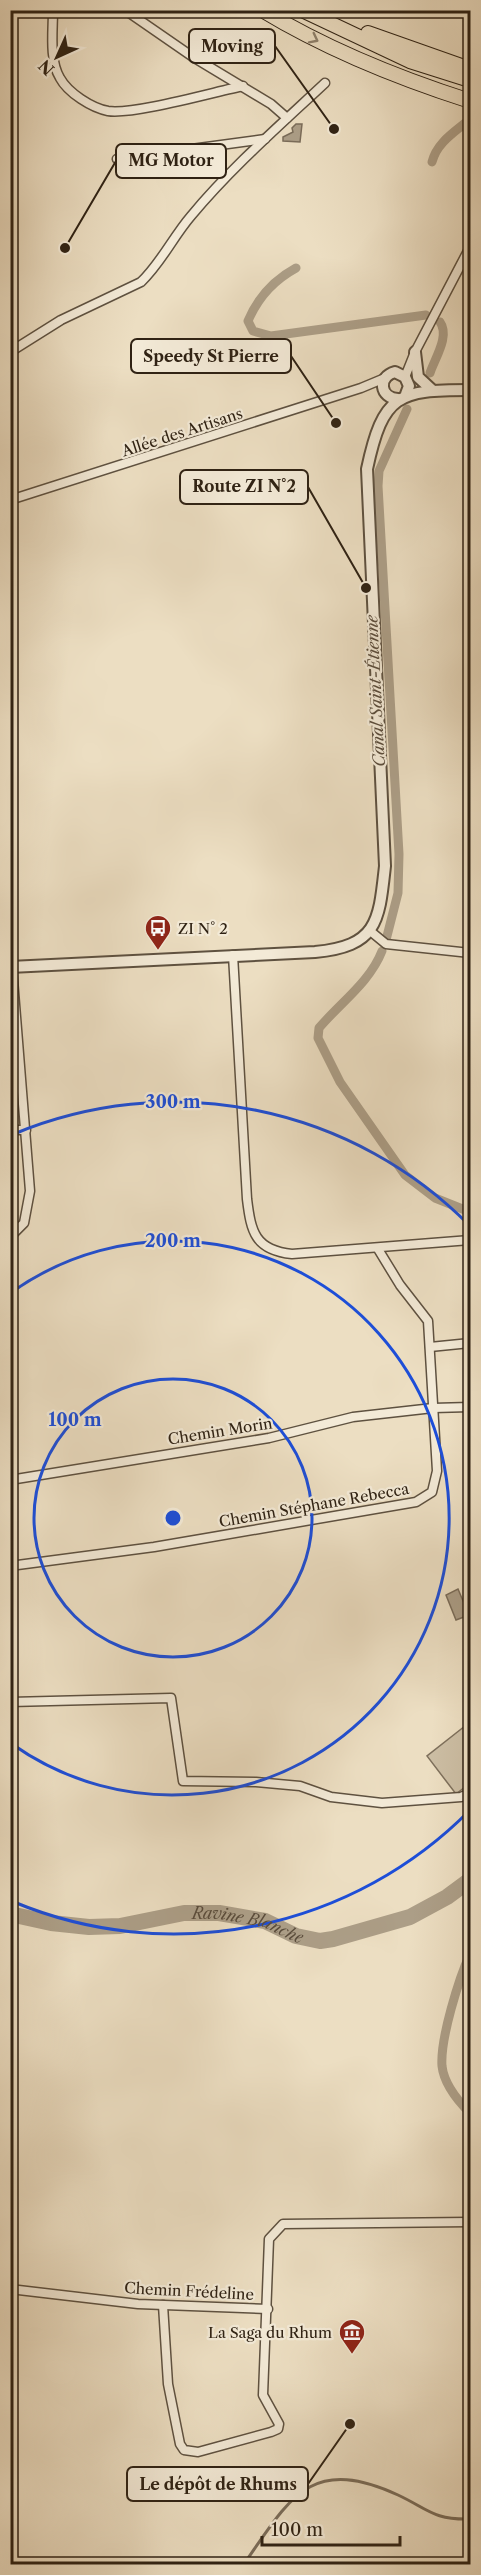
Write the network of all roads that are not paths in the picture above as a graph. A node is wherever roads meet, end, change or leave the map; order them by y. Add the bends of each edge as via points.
1 (53, 10) edge
2 (125, 10) edge
3 (262, 10) edge
4 (302, 10) edge
5 (312, 10) edge
6 (471, 69) edge
7 (403, 79) junction
8 (471, 80) edge
9 (325, 83) dead end
10 (243, 86) junction
11 (471, 100) edge
12 (471, 108) edge
13 (287, 118) junction
14 (265, 139) junction
15 (117, 159) dead end
16 (471, 247) edge
17 (10, 352) edge
18 (415, 352) junction
19 (390, 375) junction
20 (407, 380) junction
21 (361, 388) junction
22 (432, 390) junction
23 (471, 390) edge
24 (384, 393) junction
25 (402, 396) junction
26 (384, 417) junction
27 (10, 500) edge
28 (369, 930) junction
29 (471, 953) edge
30 (233, 955) junction
31 (11, 967) edge
32 (26, 1130) junction
33 (10, 1131) edge
34 (10, 1237) edge
35 (471, 1240) edge
36 (378, 1250) junction
37 (471, 1343) edge
38 (430, 1347) junction
39 (471, 1407) edge
40 (433, 1408) junction
41 (10, 1480) edge
42 (10, 1566) edge
43 (10, 1702) edge
44 (471, 1793) edge
45 (471, 2222) edge
46 (10, 2289) edge
47 (163, 2305) junction
48 (268, 2309) junction

1 - 10 street via 59,78 93,106 108,111 129,110
2 - 10 street
3 -> 7 highway
4 - 8 highway via 410,61
5 - 6 highway
7 - 11 highway
7 - 12 highway
9 - 13 street
10 - 13 street
13 - 14 street
14 - 15 street
14 - 17 street via 190,217 141,282 61,320
16 - 18 street
18 - 19 street
18 - 20 street
18 - 22 street via 418,377
19 - 20 street
19 - 21 street, Allée des Artisans
19 - 24 street
20 - 22 street
20 - 25 street
21 - 24 street, Allée des Artisans
21 - 27 street, Allée des Artisans
22 - 23 street
22 - 25 street
24 - 25 street
24 - 26 street
25 - 26 street
26 - 28 street via 370,451 365,487 385,866 379,912
28 - 29 street via 386,944
28 - 30 street via 354,945 336,950
30 - 31 street
30 - 36 street via 250,1226 261,1243 275,1252
31 - 32 street
32 - 33 street
32 - 34 street via 30,1191 24,1223
35 - 36 street
36 - 38 street, Chemin Stéphane Rebecca via 427,1317
37 - 38 street
38 - 40 street, Chemin Stéphane Rebecca
39 - 40 street, Chemin Morin
40 - 41 street, Chemin Morin via 353,1417 269,1438
40 - 42 street, Chemin Stéphane Rebecca via 436,1481 432,1492 416,1502 154,1547
43 - 44 street via 171,1698 183,1781 300,1786 331,1797 382,1803
45 - 48 street, Chemin Frédeline via 283,2224 269,2239
46 - 47 street, Chemin Frédeline
47 - 48 street, Chemin Frédeline
47 - 48 street via 168,2384 180,2444 189,2452 278,2429 278,2418 263,2395

